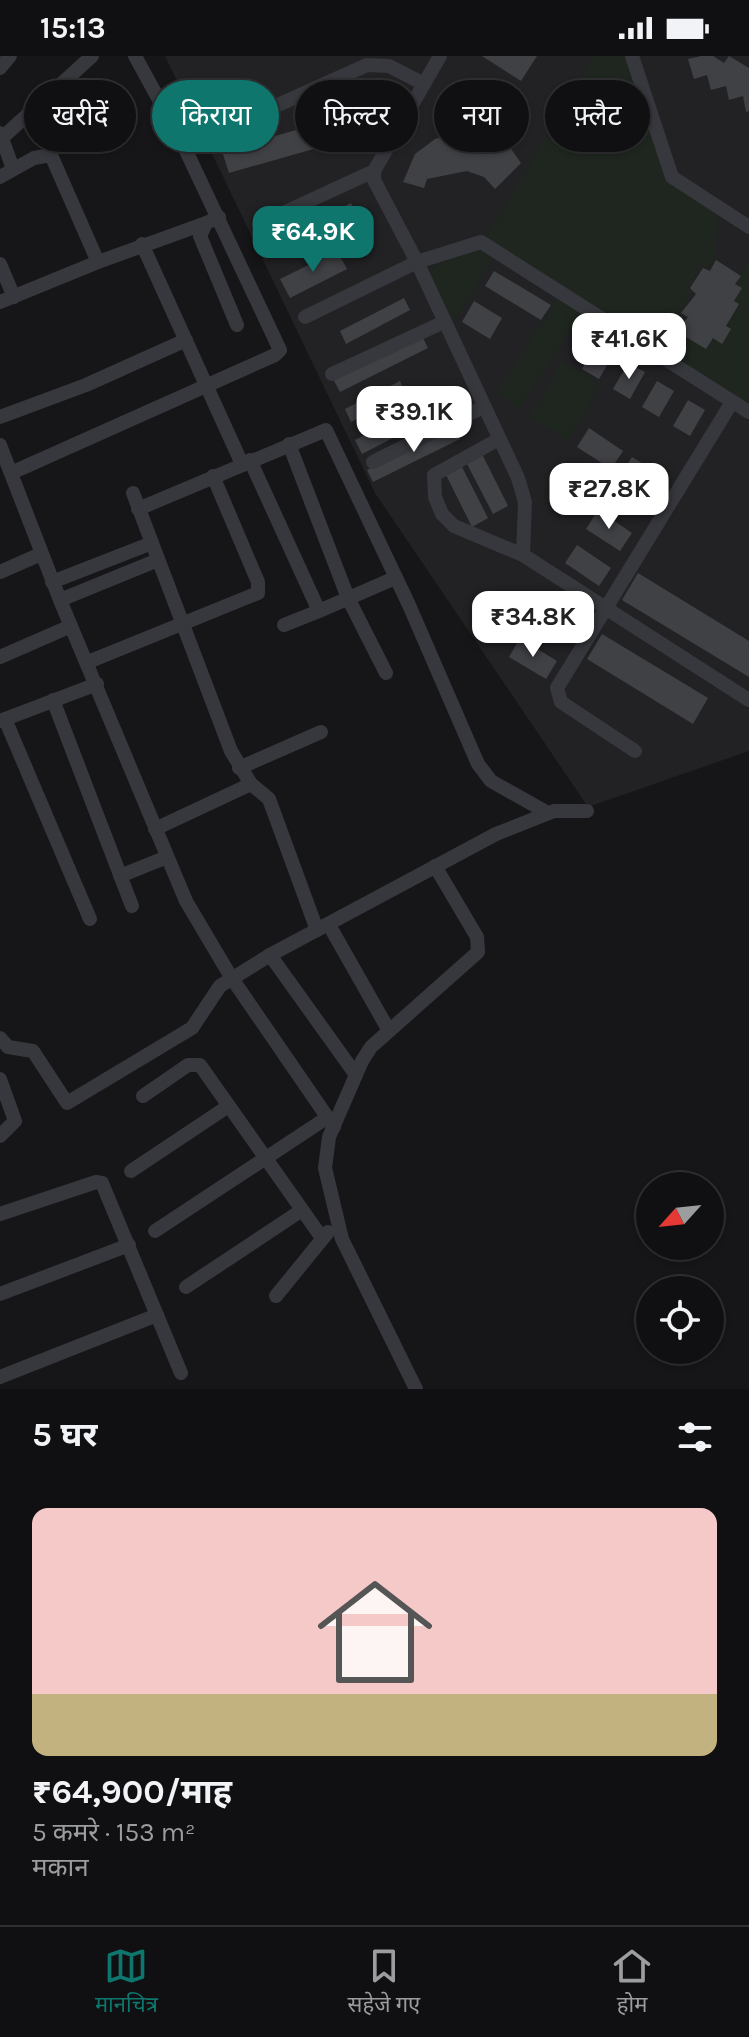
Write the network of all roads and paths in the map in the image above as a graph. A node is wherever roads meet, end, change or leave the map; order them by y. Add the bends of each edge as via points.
1 (10, 56) edge
2 (92, 56) edge
3 (135, 56) edge
4 (440, 56) edge
5 (632, 56) edge
6 (0, 68) edge
7 (424, 84) junction
8 (279, 105) edge
9 (1, 136) edge
10 (374, 171) junction
11 (6, 173) edge
12 (212, 220) junction
13 (259, 224) dead end
14 (749, 227) edge
15 (142, 244) junction
16 (98, 262) junction
17 (417, 262) junction
18 (0, 264) edge
19 (7, 300) edge
20 (305, 317) dead end
21 (444, 322) junction
22 (237, 325) dead end
23 (186, 340) junction
24 (332, 374) dead end
25 (206, 385) junction
26 (732, 402) junction
27 (483, 407) junction
28 (749, 412) edge
29 (0, 417) edge
30 (499, 439) junction
31 (289, 444) junction
32 (0, 445) edge
33 (246, 462) junction
34 (373, 462) dead end
35 (11, 473) junction
36 (213, 476) junction
37 (133, 493) dead end
38 (138, 509) junction
39 (152, 543) junction
40 (41, 554) junction
41 (523, 555) junction
42 (158, 560) junction
43 (0, 572) edge
44 (395, 578) junction
45 (52, 582) junction
46 (348, 598) junction
47 (60, 600) junction
48 (605, 609) junction
49 (319, 611) junction
50 (183, 623) junction
51 (284, 625) dead end
52 (71, 626) junction
53 (0, 657) edge
54 (88, 662) junction
55 (386, 673) dead end
56 (97, 684) junction
57 (53, 700) junction
58 (749, 700) edge
59 (2, 720) edge
60 (321, 732) dead end
61 (635, 751) dead end
62 (239, 768) junction
63 (251, 784) junction
64 (587, 811) dead end
65 (548, 813) junction
66 (155, 829) junction
67 (167, 857) junction
68 (435, 866) junction
69 (120, 876) junction
70 (132, 906) dead end
71 (90, 919) dead end
72 (323, 928) junction
73 (270, 955) junction
74 (231, 977) junction
75 (388, 1029) junction
76 (0, 1038) edge
77 (356, 1075) junction
78 (0, 1079) edge
79 (143, 1096) dead end
80 (227, 1107) junction
81 (331, 1122) junction
82 (0, 1136) edge
83 (264, 1159) junction
84 (131, 1171) dead end
85 (302, 1210) junction
86 (0, 1214) edge
87 (337, 1223) junction
88 (155, 1231) dead end
89 (322, 1238) junction
90 (129, 1245) junction
91 (186, 1287) dead end
92 (0, 1294) edge
93 (276, 1296) dead end
94 (157, 1315) junction
95 (181, 1373) dead end
96 (0, 1377) edge
97 (416, 1389) edge

1 - 6 street
2 - 9 street
3 - 12 street
4 - 7 street
5 - 14 street via 672,177
7 - 8 street via 389,66 367,65
7 - 10 street
9 - 11 street
10 - 13 street
10 - 17 street via 377,190
11 - 16 street via 51,155
12 - 15 street
12 - 22 street via 200,236 204,253
12 - 25 street via 280,350
15 - 16 street
15 - 23 street
16 - 19 street
17 - 20 street
17 - 21 street
17 - 26 street via 481,242
18 - 19 street
21 - 24 street
21 - 27 street
23 - 25 street
23 - 29 street
25 - 33 street
25 - 35 street
26 - 28 street
26 - 48 street
27 - 30 street
27 - 34 street
30 - 41 street via 523,491
30 - 41 street via 438,471 432,487 448,522
31 - 33 street
31 - 44 street via 326,430
31 - 46 street
32 - 35 street
33 - 36 street
33 - 49 street
35 - 40 street
36 - 38 street
36 - 50 street via 259,588 253,596
37 - 38 street
38 - 39 street
39 - 42 street
39 - 45 street
40 - 43 street
40 - 45 street
41 - 48 street
42 - 47 street
42 - 50 street
44 - 46 street
44 - 65 street via 483,772
45 - 47 street
46 - 49 street
46 - 55 street
47 - 52 street
48 - 58 street
48 - 61 street via 557,696
49 - 51 street
50 - 54 street
50 - 62 street
52 - 53 street
52 - 54 street
54 - 56 street
56 - 57 street
56 - 66 street
57 - 59 street
57 - 69 street
59 - 71 street
60 - 62 street
62 - 63 street
63 - 66 street
63 - 72 street via 269,799
64 - 65 street
65 - 68 street
66 - 67 street
67 - 69 street
67 - 74 street
68 - 72 street
68 - 75 street via 480,946
69 - 70 street
72 - 73 street
72 - 75 street
73 - 74 street
73 - 77 street
74 - 76 street via 192,1028 67,1103 33,1051 8,1047
74 - 81 street
75 - 77 street
77 - 81 street
78 - 82 street via 15,1121
79 - 80 street via 196,1063
80 - 83 street
80 - 84 street
81 - 83 street
81 - 87 street via 324,1155
83 - 85 street
83 - 88 street
85 - 89 street
85 - 91 street
86 - 90 street via 102,1183
87 - 89 street
87 - 97 street
89 - 93 street
90 - 92 street
90 - 94 street
94 - 95 street
94 - 96 street

